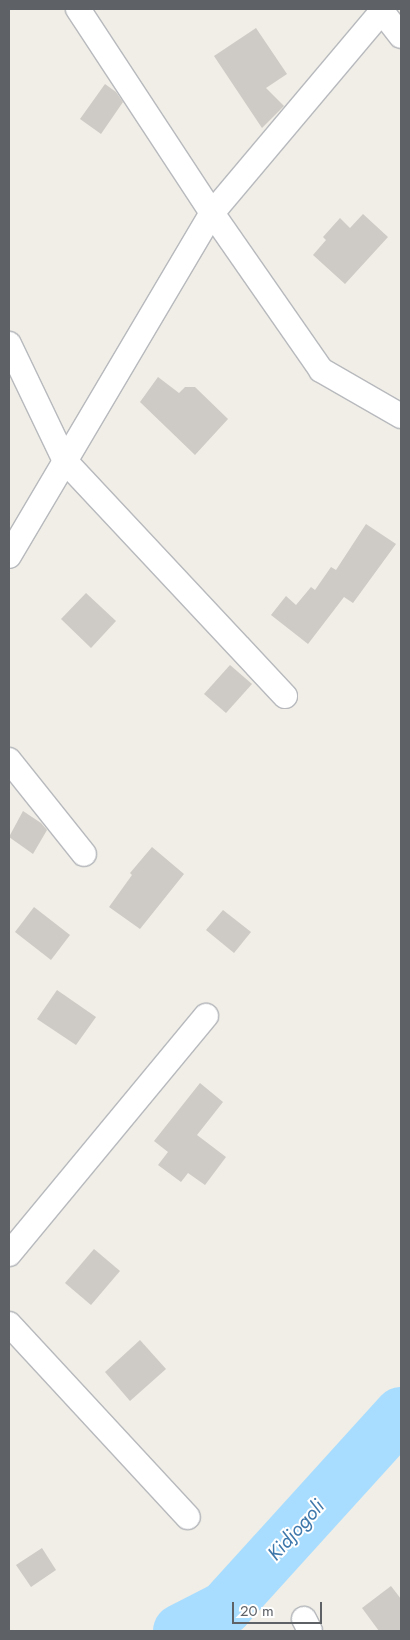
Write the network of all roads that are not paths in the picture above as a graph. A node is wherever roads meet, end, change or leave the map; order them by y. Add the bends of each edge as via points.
1 (78, 9) edge
2 (382, 10) edge
3 (401, 36) edge
4 (212, 213) junction
5 (9, 344) edge
6 (401, 416) edge
7 (65, 461) junction
8 (9, 556) edge
9 (285, 696) dead end
10 (9, 760) edge
11 (84, 854) dead end
12 (206, 1016) dead end
13 (9, 1254) edge
14 (9, 1324) edge
15 (188, 1517) dead end

1 - 4 street
2 - 3 street
2 - 4 street
4 - 6 street via 321,370
4 - 7 street
5 - 7 street
7 - 8 street
7 - 9 street
10 - 11 street
12 - 13 street
14 - 15 street

